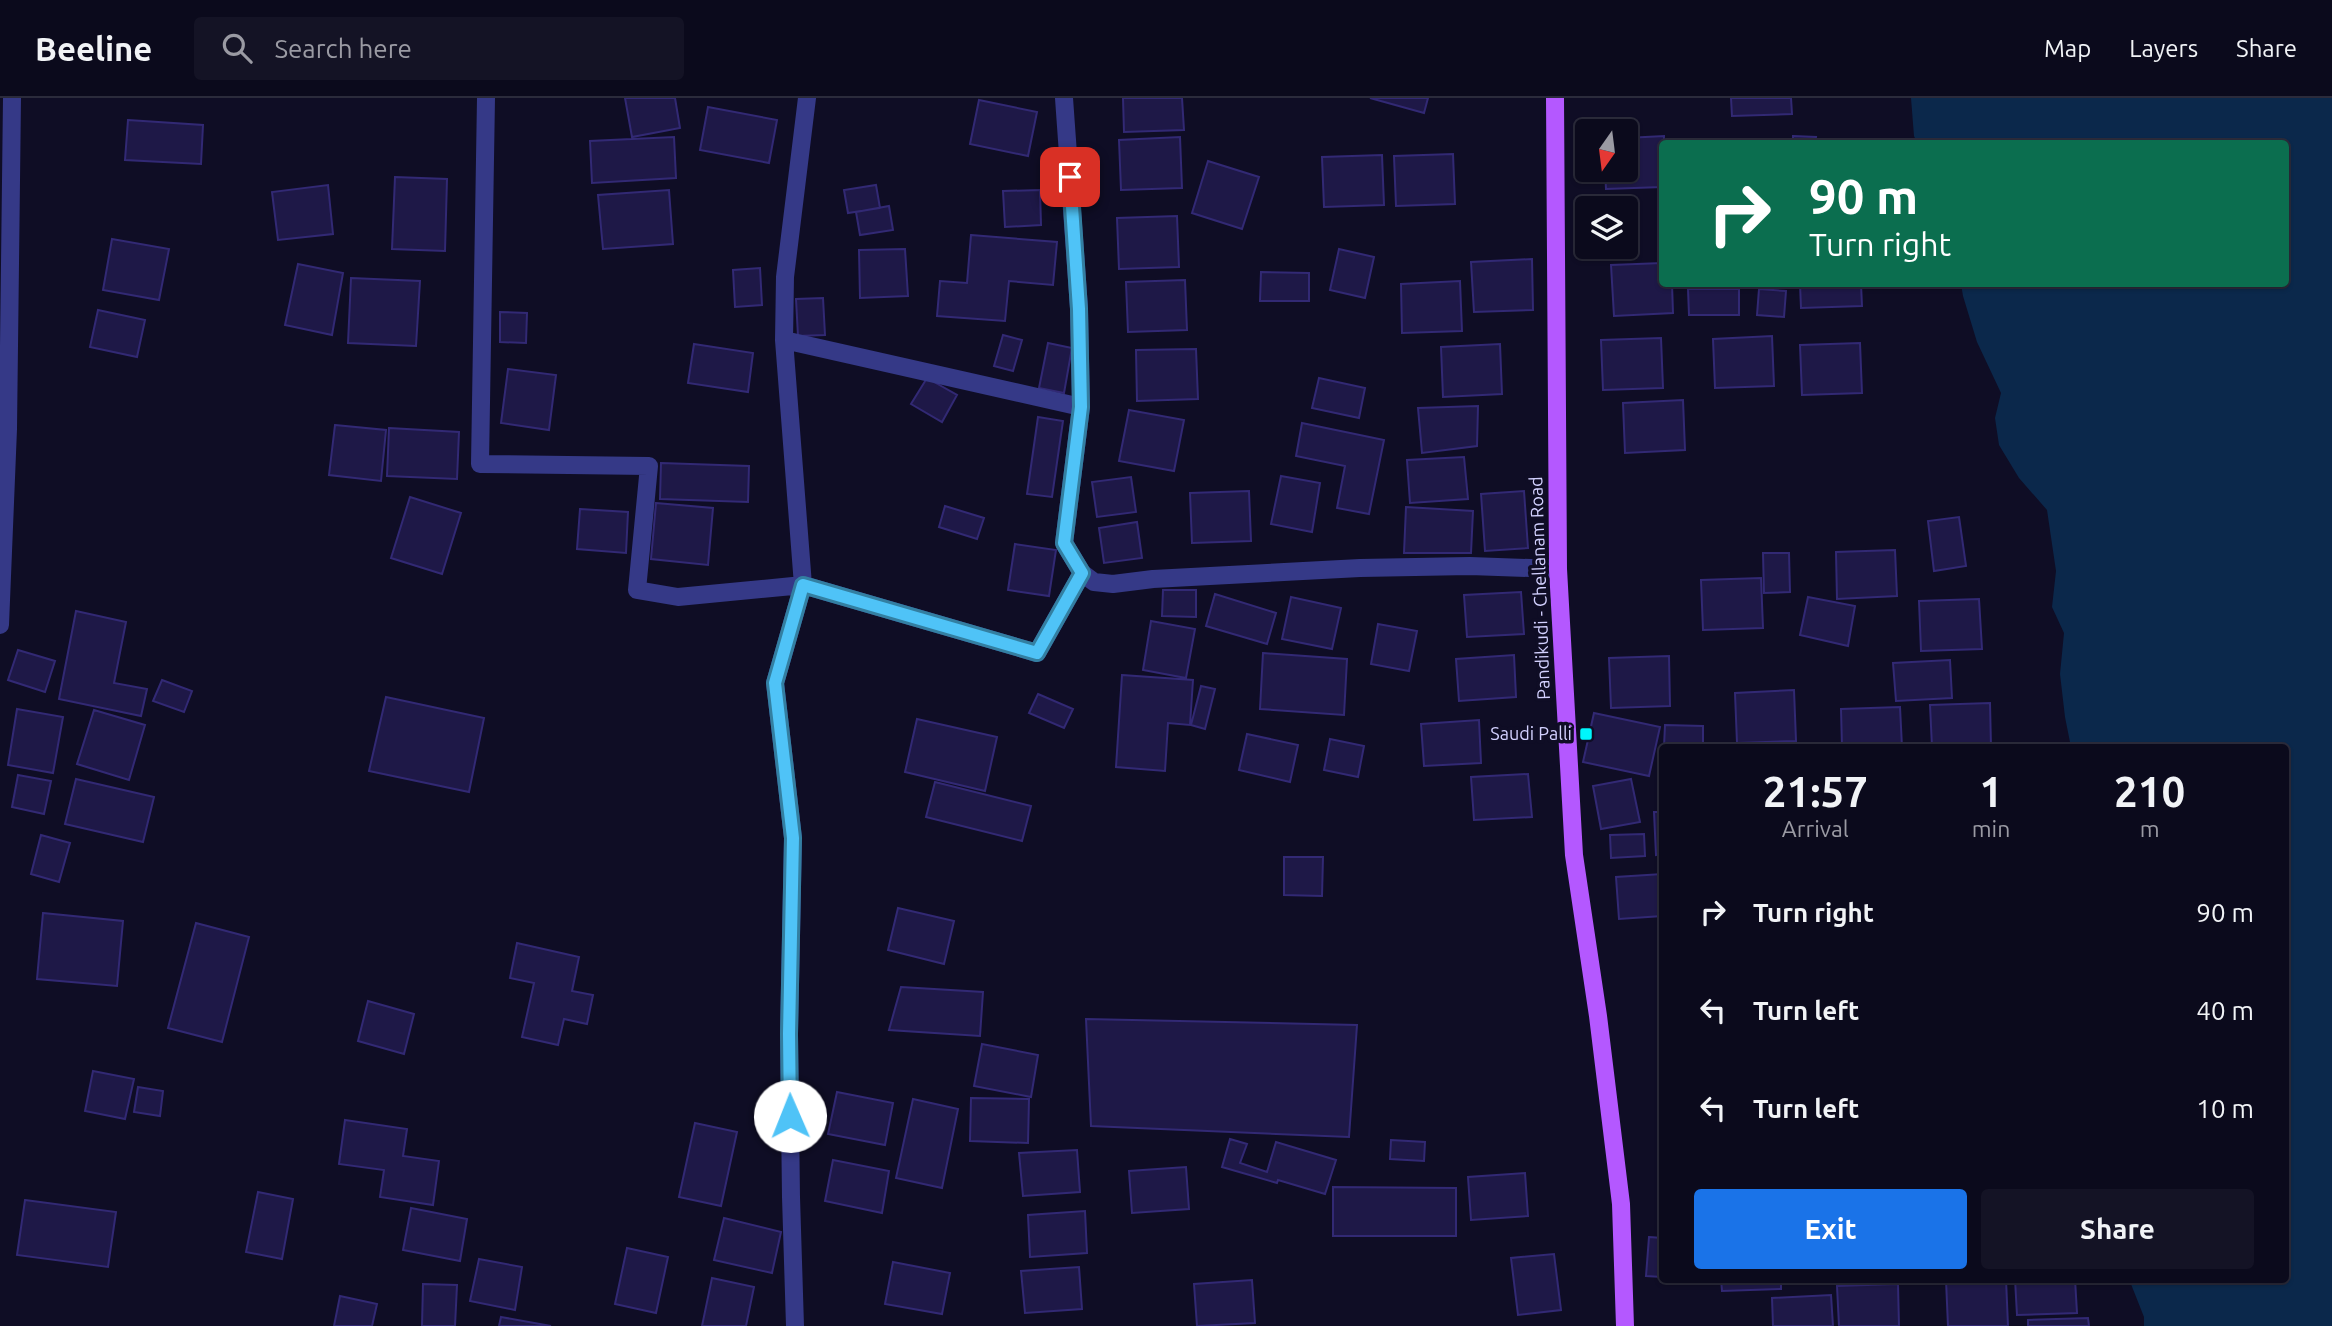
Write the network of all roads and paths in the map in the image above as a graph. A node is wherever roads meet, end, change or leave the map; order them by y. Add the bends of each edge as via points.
1 (12, 98) edge
2 (486, 98) edge
3 (807, 98) edge
4 (1065, 98) edge
5 (1555, 98) edge
6 (784, 340) junction
7 (1081, 407) junction
8 (1558, 569) junction
9 (1082, 573) junction
10 (803, 585) junction
11 (0, 625) edge
12 (795, 1326) edge
13 (1625, 1326) edge

1 - 11 street via 8,429
2 - 10 street via 480,464 649,466 637,590 678,597
3 - 6 street via 785,277
4 - 7 street
5 - 8 main road, Pandikudi - Chellanam Road
6 - 7 street
6 - 10 street
7 - 9 street via 1064,543
8 - 9 street via 1360,568 1113,584 1094,582
8 - 13 main road, Pandikudi - Chellanam Road via 1574,855 1621,1205
9 - 10 street via 1037,653
10 - 12 street via 775,683 793,838 789,1048

